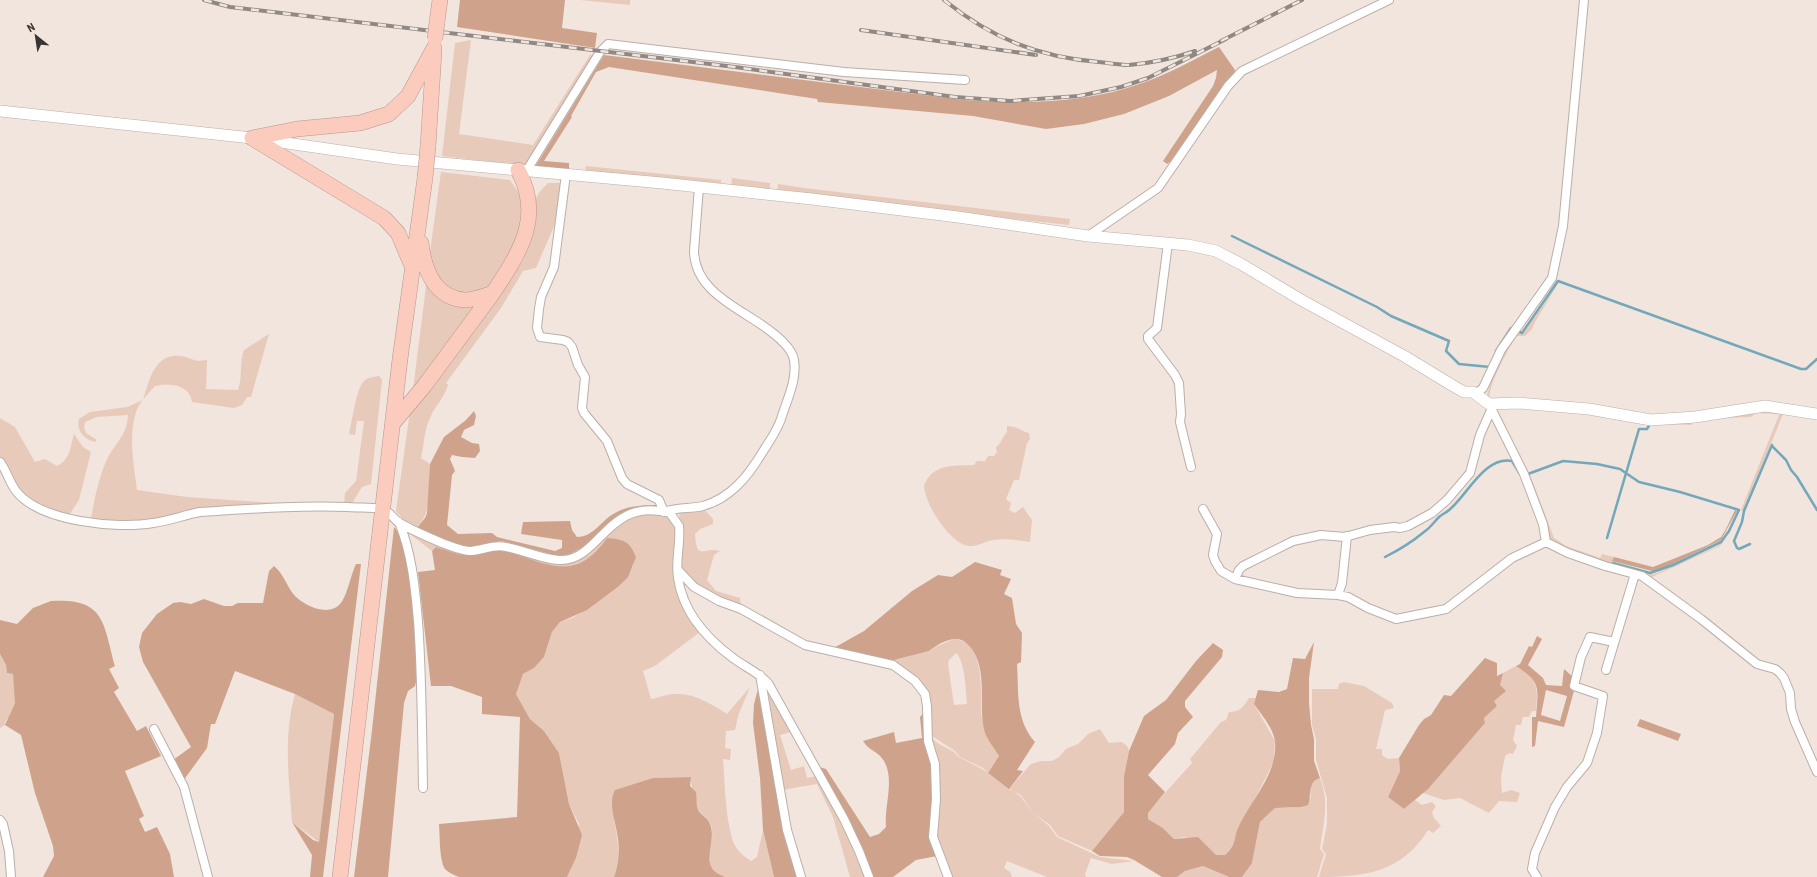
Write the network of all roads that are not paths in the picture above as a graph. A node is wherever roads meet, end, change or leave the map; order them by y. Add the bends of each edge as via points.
1 (440, 0) edge
2 (1389, 0) edge
3 (1584, 0) edge
4 (434, 44) junction
5 (965, 80) dead end
6 (0, 111) edge
7 (252, 138) junction
8 (522, 170) junction
9 (566, 174) junction
10 (699, 187) junction
11 (419, 221) junction
12 (1088, 236) junction
13 (1168, 243) junction
14 (412, 266) junction
15 (493, 293) junction
16 (1473, 392) junction
17 (1490, 407) junction
18 (1817, 414) edge
19 (394, 422) junction
20 (0, 462) edge
21 (1190, 467) dead end
22 (383, 509) junction
23 (1202, 509) dead end
24 (664, 512) junction
25 (399, 522) junction
26 (1348, 536) junction
27 (1546, 542) junction
28 (678, 570) junction
29 (1634, 574) junction
30 (1235, 579) junction
31 (1338, 595) junction
32 (1614, 642) junction
33 (1606, 670) dead end
34 (760, 675) junction
35 (154, 729) dead end
36 (1817, 772) edge
37 (423, 788) dead end
38 (0, 820) edge
39 (11, 877) edge
40 (208, 877) edge
41 (340, 877) edge
42 (801, 877) edge
43 (869, 877) edge
44 (948, 877) edge
45 (1537, 877) edge

1 - 4 highway, bridge
2 - 12 street via 1242,71 1228,86 1158,188
3 - 16 street via 1563,226 1556,268 1552,278 1501,350 1483,388
4 - 7 highway via 408,96 389,114 360,123 297,129
4 - 11 highway, bridge via 428,146
5 - 8 street via 844,72 608,44 600,52
6 - 7 street
7 - 8 street via 397,159
7 - 14 highway via 384,218 398,233
8 - 9 street
8 - 15 highway via 527,190 528,229 514,262
9 - 10 street
9 - 24 street via 554,267 541,297 538,332 540,337 563,340 572,347 584,377 584,413 607,441 622,478 627,484 659,500
10 - 12 street via 958,217
10 - 24 street via 694,251 698,273 720,296 781,340 792,352 794,373 792,390 777,432 747,477 723,497 703,506
11 - 14 highway
11 - 15 highway via 424,262 428,275 439,289 452,297 466,300
12 - 13 street
13 - 16 street via 1207,249 1226,256 1464,392
13 - 21 street via 1157,328 1148,339 1179,384 1182,414 1180,422
14 - 19 highway
15 - 19 highway via 425,385
16 - 17 street
17 - 18 street via 1519,403 1582,408 1651,420 1688,418 1765,406
17 - 26 street via 1470,473 1440,508 1408,526 1370,530
17 - 27 street via 1524,474 1543,524
19 - 22 highway
20 - 22 street via 16,491 27,501 55,514 106,525 152,524 184,515 220,511 309,506
22 - 25 street
22 - 41 highway
23 - 30 street via 1217,534 1213,555 1215,561 1221,571
24 - 25 street via 645,510 624,517 611,525 585,551 565,560 495,545 471,551 462,550 441,543
24 - 28 street via 674,516 680,526
25 - 37 street via 409,549 414,580 421,664
26 - 30 street via 1321,535 1292,542 1242,566
26 - 31 street
27 - 29 street via 1568,553
27 - 31 street via 1512,558 1446,609 1396,619
28 - 34 street via 684,602 694,620 734,659
28 - 44 street via 694,587 719,601 741,609 800,642 893,665 921,688 928,706 928,741 934,764 936,799 933,837
29 - 32 street
29 - 36 street via 1652,583 1757,664 1780,673 1790,693 1795,722
30 - 31 street via 1297,593
32 - 33 street
32 - 45 street via 1590,637 1581,657 1574,686 1603,696 1597,733 1587,763 1567,787 1547,822 1532,860 1532,869
34 - 42 street via 787,830
34 - 43 street via 768,683 840,812
35 - 40 street via 184,787
38 - 39 street via 9,851

